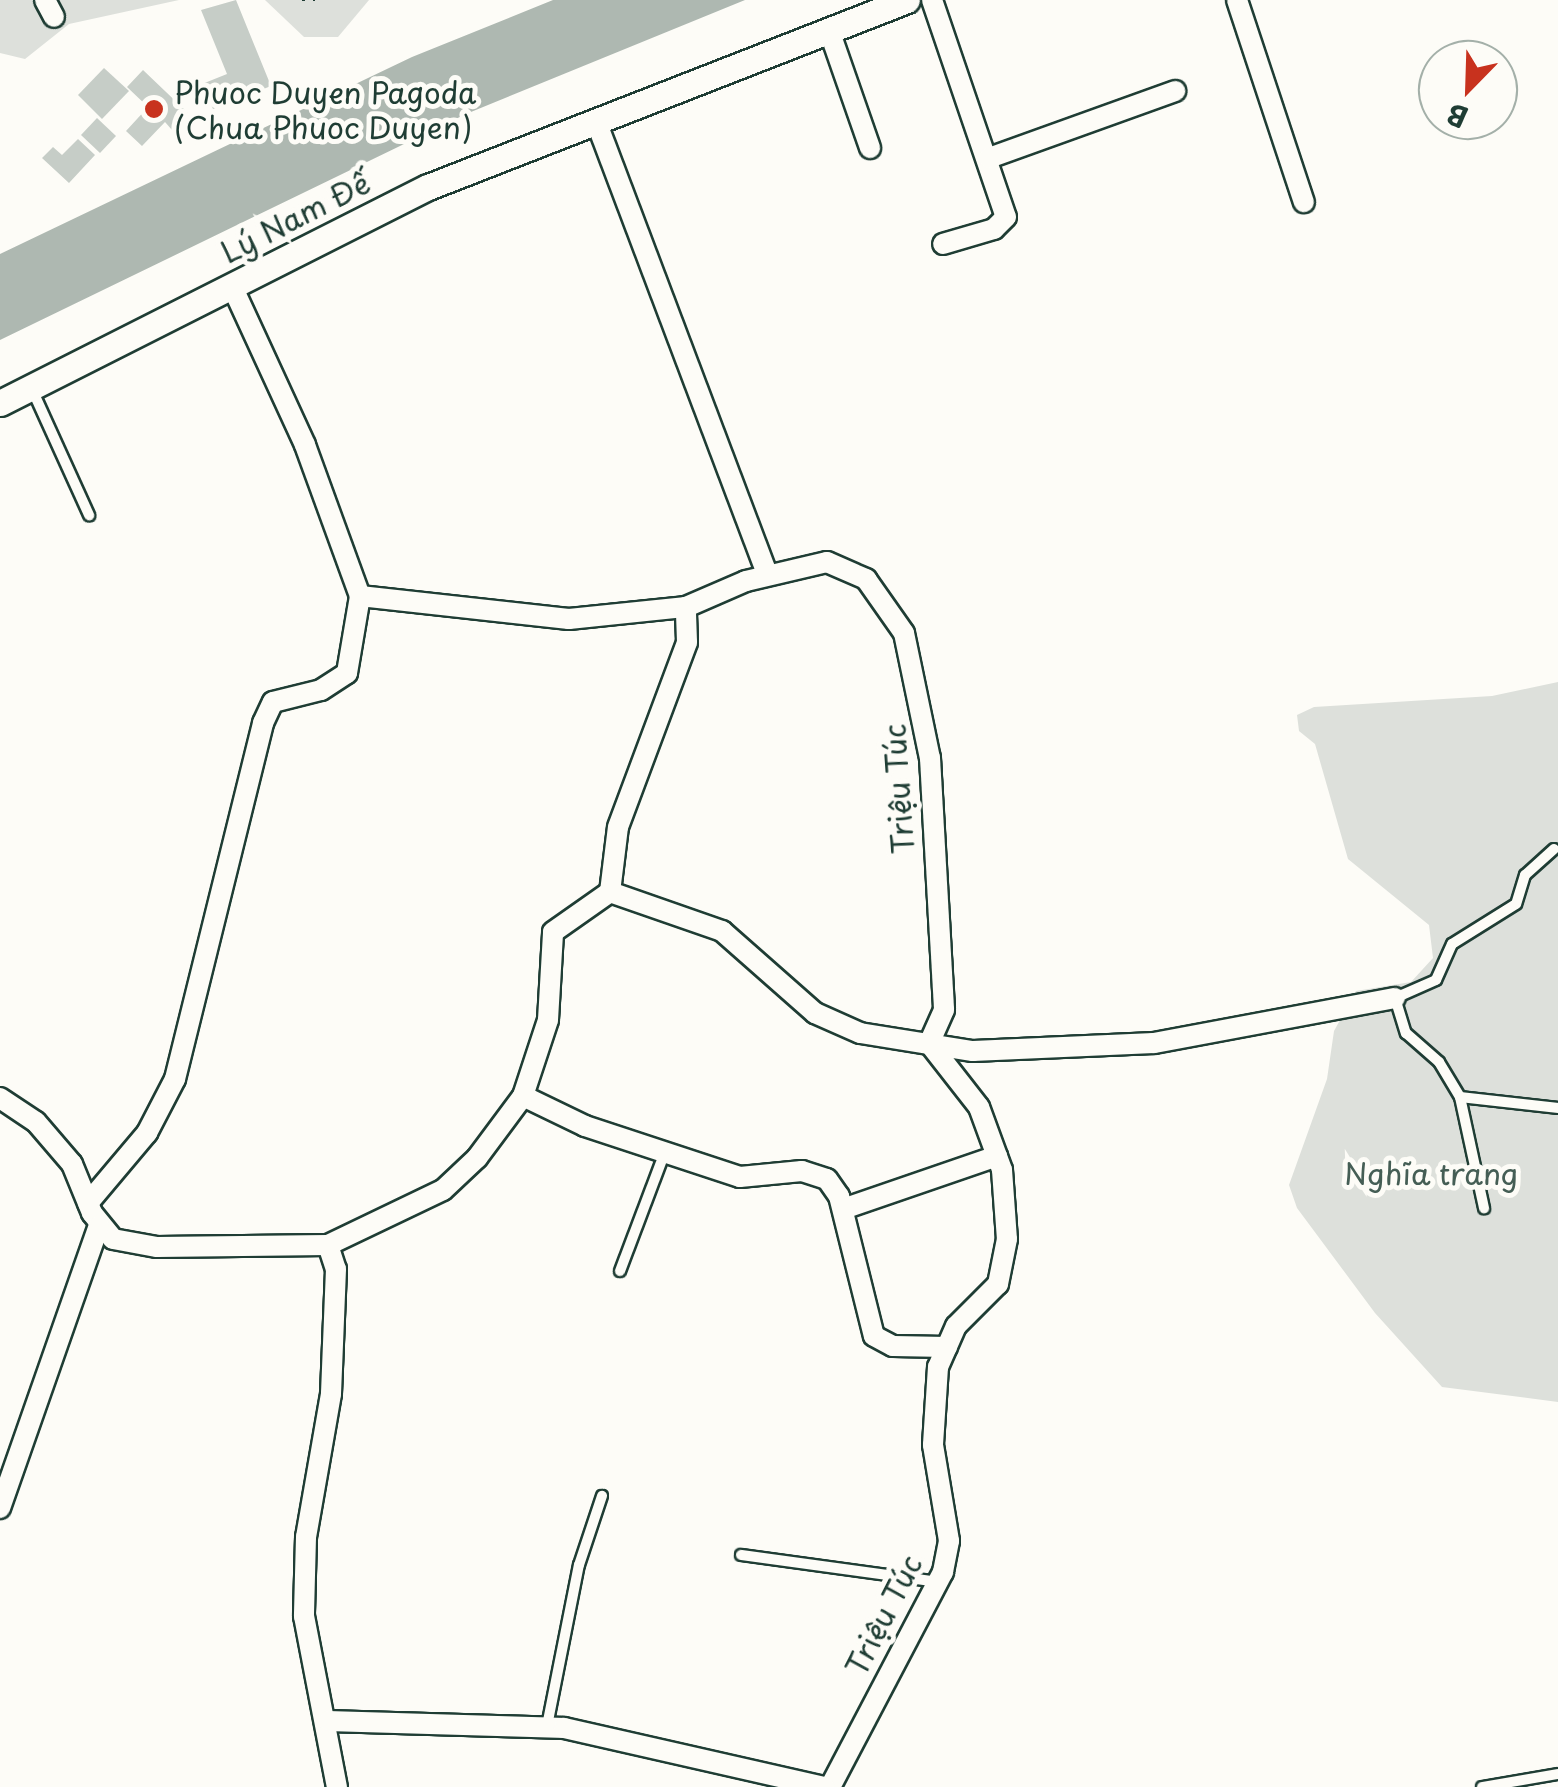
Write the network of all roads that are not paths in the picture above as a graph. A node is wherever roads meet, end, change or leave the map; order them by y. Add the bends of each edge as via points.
1 (907, 0) edge
2 (932, 0) edge
3 (1237, 0) edge
4 (829, 30) junction
5 (1175, 91) dead end
6 (596, 121) junction
7 (870, 148) dead end
8 (989, 158) junction
9 (1304, 202) dead end
10 (943, 244) dead end
11 (232, 286) junction
12 (30, 386) junction
13 (0, 403) edge
14 (89, 514) dead end
15 (767, 574) junction
16 (360, 596) junction
17 (686, 607) junction
18 (1554, 849) dead end
19 (610, 892) junction
20 (1395, 998) junction
21 (929, 1043) junction
22 (523, 1096) junction
23 (0, 1098) edge
24 (1460, 1098) junction
25 (1558, 1108) edge
26 (666, 1151) junction
27 (998, 1156) junction
28 (88, 1203) junction
29 (1484, 1208) dead end
30 (842, 1210) junction
31 (99, 1226) junction
32 (328, 1244) junction
33 (620, 1271) dead end
34 (947, 1346) junction
35 (602, 1496) dead end
36 (0, 1508) edge
37 (741, 1555) dead end
38 (938, 1582) junction
39 (329, 1720) junction
40 (547, 1726) junction
41 (1558, 1774) edge
42 (337, 1787) edge
43 (827, 1787) edge
44 (1482, 1787) edge

1 - 4 street, Lý Nam Đế
2 - 8 street
3 - 9 street
4 - 6 street, Lý Nam Đế
4 - 7 street
5 - 8 street
6 - 11 street, Lý Nam Đế via 428,187
6 - 15 street
8 - 10 street via 1004,204 1002,224
11 - 12 street, Lý Nam Đế
11 - 16 street via 306,446
12 - 13 street, Lý Nam Đế
12 - 14 lane
15 - 17 street, Triệu Túc
15 - 21 street, Triệu Túc via 827,562 866,580 916,667 930,758 944,993
16 - 17 street, Triệu Túc via 570,618
16 - 28 street via 347,673 320,690 273,702 263,722 175,1078 147,1133
17 - 19 street via 687,642 618,827
18 - 20 lane via 1524,875 1516,904 1452,944 1436,980
19 - 21 street via 722,931 815,1012 860,1033
19 - 22 street via 552,932 548,1020
20 - 21 street via 1154,1043 973,1051
20 - 24 lane via 1406,1033 1439,1062
21 - 27 street, Triệu Túc via 979,1107
22 - 26 street
22 - 32 street via 443,1190
23 - 28 street via 36,1122 72,1164
24 - 25 lane
24 - 29 lane
26 - 30 street via 740,1177 802,1171 827,1179
26 - 33 lane
27 - 30 street
27 - 34 street, Triệu Túc via 1007,1239 998,1284
28 - 31 street
30 - 34 street via 874,1336 893,1346
31 - 32 street via 113,1239 158,1247
31 - 36 street
32 - 39 street via 336,1268 331,1394 306,1536 304,1616
34 - 38 street, Triệu Túc via 938,1367 933,1445 949,1540
35 - 40 lane
37 - 38 lane
38 - 43 street, Triệu Túc
39 - 40 street
39 - 42 street
40 - 43 street
41 - 44 lane

